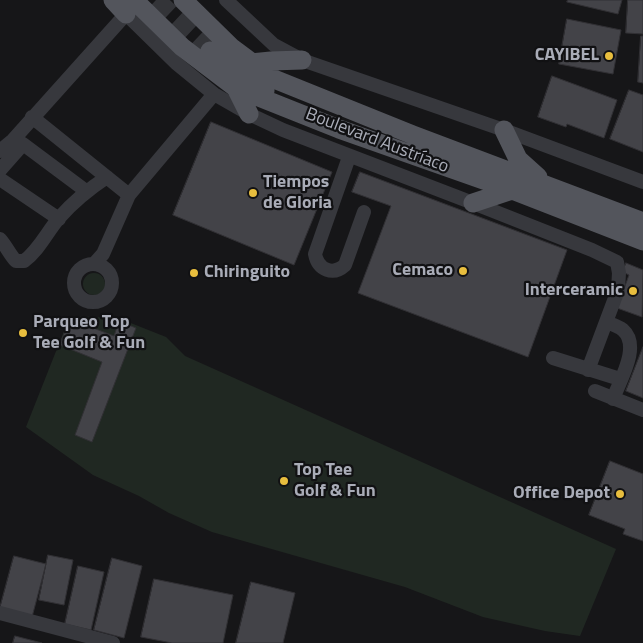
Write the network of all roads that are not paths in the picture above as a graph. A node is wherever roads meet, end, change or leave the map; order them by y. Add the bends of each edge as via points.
1 (182, 0) edge
2 (230, 1) edge
3 (124, 5) edge
4 (210, 51) tunnel mouth
5 (302, 60) junction
6 (251, 63) junction
7 (236, 88) junction
8 (214, 94) junction
9 (296, 110) junction
10 (250, 114) junction
11 (32, 117) junction
12 (504, 130) junction
13 (0, 151) edge
14 (349, 157) junction
15 (0, 170) edge
16 (106, 177) junction
17 (0, 179) edge
18 (643, 182) edge
19 (551, 187) junction
20 (512, 190) junction
21 (86, 191) junction
22 (129, 195) junction
23 (473, 203) junction
24 (364, 212) dead end
25 (59, 219) junction
26 (643, 222) edge
27 (0, 240) edge
28 (643, 241) edge
29 (94, 264) dead end
30 (606, 322) junction
31 (553, 358) dead end
32 (588, 370) junction
33 (620, 379) junction
34 (596, 391) dead end
35 (613, 399) junction
36 (643, 410) edge
37 (0, 613) edge
38 (112, 643) edge

1 - 6 main road, Boulevard Austríaco
2 - 5 street via 274,45
3 - 7 main road, Boulevard Austríaco
3 - 8 street via 176,63
3 - 11 street
4 - 9 main road
5 - 6 main road
5 - 12 street
6 - 19 main road, Boulevard Austríaco via 274,79 303,92
7 - 9 main road, Boulevard Austríaco
7 - 10 main road
8 - 10 street
8 - 22 street
9 - 20 main road, Boulevard Austríaco via 383,145
10 - 14 street
11 - 13 street
11 - 16 street
12 - 18 street
12 - 19 main road via 521,163
14 - 23 street
14 - 24 street via 315,254 322,268 331,271 345,265
15 - 21 street via 23,144
16 - 21 street
16 - 22 street
17 - 25 street
19 - 26 main road, Boulevard Austríaco
20 - 23 main road
20 - 28 main road, Boulevard Austríaco
21 - 25 street
22 - 29 street via 103,254
23 - 30 street via 617,262 618,290
25 - 27 street via 24,261 12,258
30 - 32 street
30 - 33 street via 624,331 631,344
31 - 32 street
32 - 33 street
33 - 35 street
34 - 35 street
35 - 36 street
37 - 38 street

